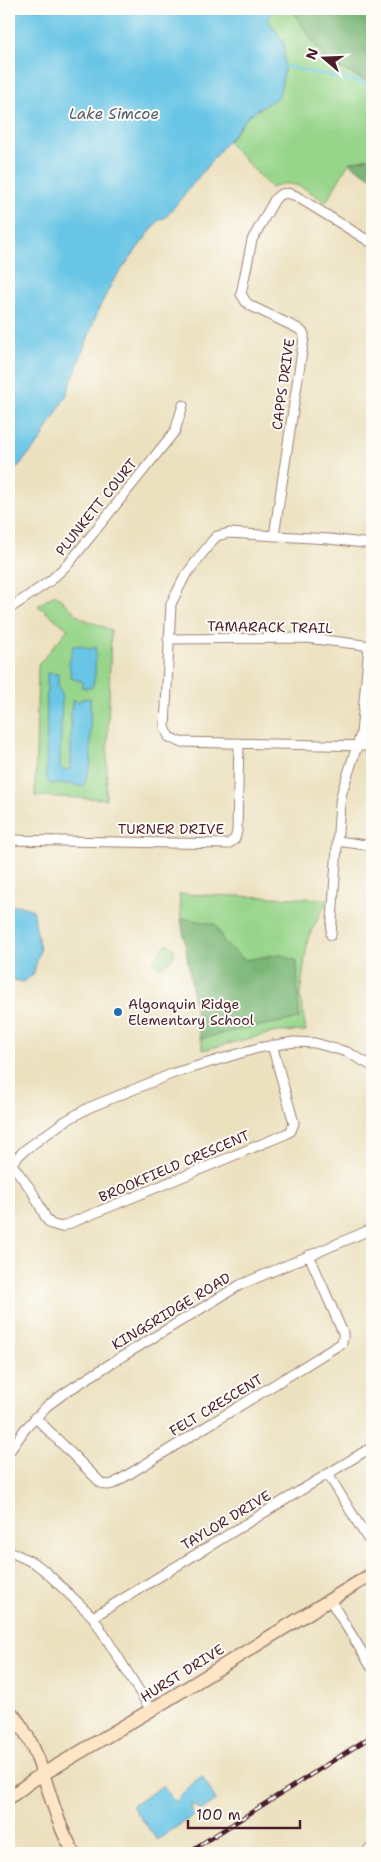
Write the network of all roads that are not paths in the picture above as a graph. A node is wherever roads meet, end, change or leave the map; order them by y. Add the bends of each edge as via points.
1 (372, 243) edge
2 (183, 405) dead end
3 (274, 536) junction
4 (372, 544) edge
5 (9, 609) edge
6 (168, 638) junction
7 (371, 646) edge
8 (240, 743) junction
9 (357, 746) junction
10 (372, 746) edge
11 (9, 840) edge
12 (338, 841) junction
13 (372, 846) edge
14 (331, 935) dead end
15 (272, 1045) junction
16 (371, 1064) edge
17 (10, 1164) edge
18 (372, 1229) edge
19 (309, 1255) junction
20 (35, 1417) junction
21 (372, 1447) edge
22 (9, 1452) edge
23 (328, 1474) junction
24 (372, 1546) edge
25 (9, 1551) edge
26 (372, 1574) edge
27 (330, 1600) junction
28 (94, 1617) junction
29 (372, 1668) edge
30 (9, 1710) edge
31 (151, 1710) junction
32 (44, 1773) junction
33 (9, 1798) edge
34 (372, 1845) edge
35 (74, 1853) edge
36 (366, 1853) edge

1 - 3 street, CAPPS DRIVE via 291,194 282,194 275,199 253,236 241,294 251,306 296,326 304,334
2 - 5 street, PLUNKETT COURT via 175,431 70,562 50,581
3 - 4 street
3 - 6 street via 229,533 217,536 179,587 171,604
6 - 7 street, TAMARACK TRAIL via 307,638
6 - 8 street via 166,733 180,742
7 - 9 street
8 - 9 street
8 - 11 street, TURNER DRIVE via 237,836 228,844
9 - 10 street
9 - 12 street via 342,792
12 - 13 street
12 - 14 street
15 - 16 street via 305,1042 324,1045
15 - 17 street via 174,1073 88,1108 62,1123
15 - 17 street, BROOKFIELD CRESCENT via 294,1123 286,1134 67,1226 47,1220 32,1191
18 - 19 street, KINGSRIDGE ROAD
19 - 20 street, KINGSRIDGE ROAD via 240,1285 66,1392
19 - 20 street, FELT CRESCENT via 344,1338 342,1342 113,1484 101,1483
20 - 22 street, KINGSRIDGE ROAD
21 - 23 street, TAYLOR DRIVE
23 - 24 street
23 - 28 street, TAYLOR DRIVE
25 - 28 street via 36,1564
26 - 27 street, HURST DRIVE
27 - 29 street
27 - 31 street, HURST DRIVE
28 - 31 street
30 - 32 street via 26,1734
31 - 32 street, HURST DRIVE
32 - 33 street, HURST DRIVE
32 - 35 street via 62,1829
34 - 36 street

